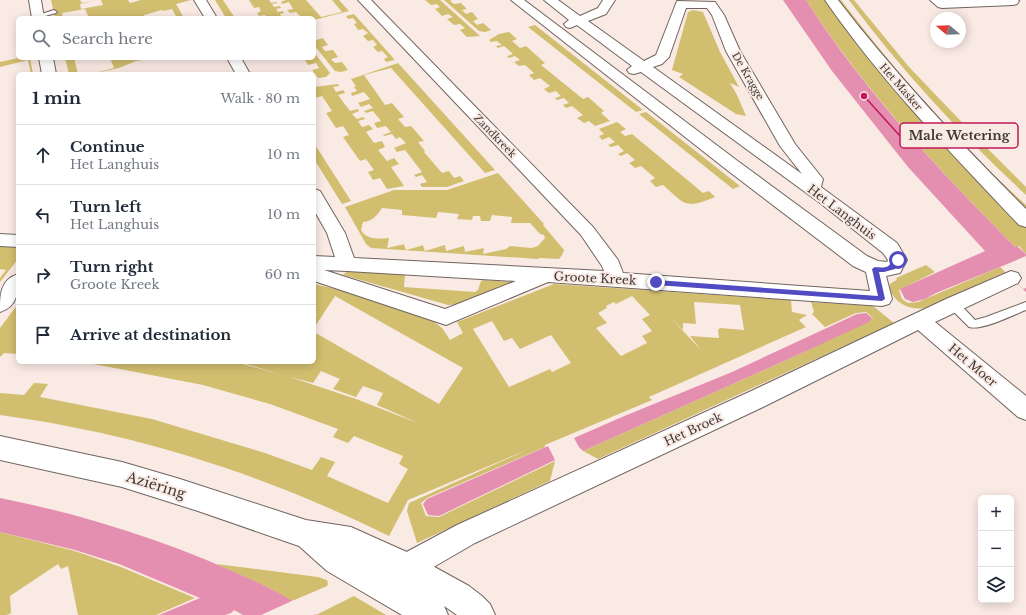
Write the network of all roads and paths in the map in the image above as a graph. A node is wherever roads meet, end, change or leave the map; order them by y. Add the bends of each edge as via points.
1 (35, 0) edge
2 (200, 0) edge
3 (364, 0) edge
4 (517, 0) edge
5 (550, 0) edge
6 (609, 0) edge
7 (831, 0) edge
8 (844, 0) edge
9 (1011, 0) edge
10 (682, 2) edge
11 (939, 2) edge
12 (710, 3) edge
13 (1026, 6) edge
14 (54, 12) dead end
15 (955, 12) edge
16 (38, 16) edge
17 (41, 16) edge
18 (210, 16) edge
19 (579, 21) junction
20 (556, 28) junction
21 (46, 60) edge
22 (235, 60) edge
23 (643, 66) junction
24 (49, 72) edge
25 (242, 72) edge
26 (617, 76) junction
27 (788, 146) junction
28 (760, 153) junction
29 (733, 166) junction
30 (812, 190) junction
31 (316, 198) edge
32 (1026, 201) edge
33 (1026, 220) edge
34 (0, 240) edge
35 (16, 241) edge
36 (316, 264) edge
37 (347, 264) junction
38 (875, 269) junction
39 (316, 275) edge
40 (547, 276) junction
41 (1011, 278) dead end
42 (616, 280) junction
43 (16, 284) edge
44 (0, 304) edge
45 (953, 304) junction
46 (1026, 306) edge
47 (919, 320) junction
48 (1026, 410) edge
49 (0, 448) edge
50 (308, 535) junction
51 (406, 567) junction
52 (377, 584) junction
53 (432, 615) edge
54 (479, 615) edge

1 - 16 street
2 - 18 street
3 - 42 street, Zandkreek via 587,231 611,265
4 - 20 street
5 - 19 street, Het Langhuis
6 - 19 street via 602,11
7 - 33 street, Het Masker via 858,38 931,121
8 - 32 street, Het Masker via 916,88
9 - 11 street
9 - 13 street
10 - 12 street, De Kragge
10 - 23 street, De Kragge via 662,57
11 - 15 street
12 - 27 street, De Kragge via 718,15 733,51
14 - 17 lane
19 - 20 street
19 - 23 street, Het Langhuis
20 - 26 street
21 - 24 street
22 - 25 street
23 - 26 street
23 - 28 street, Het Langhuis
26 - 29 street
27 - 28 street
27 - 30 street, De Kragge via 815,179
28 - 29 street
28 - 30 street, Het Langhuis
29 - 38 street via 860,261
30 - 38 street, Het Langhuis via 896,255 898,260 893,268
31 - 37 street via 336,233
34 - 35 street
36 - 37 street, Groote Kreek
37 - 40 street, Groote Kreek
38 - 42 street, Groote Kreek via 882,299
39 - 40 street, Groote Kreek via 450,325
40 - 42 street, Groote Kreek
41 - 45 street, Het Broek
43 - 44 street
45 - 46 lane via 973,324
45 - 47 street, Het Broek
47 - 48 street, Het Moer
47 - 51 street, Het Broek via 755,400 466,534
49 - 50 street, Aziëring via 121,474
50 - 51 street, Aziëring via 350,541
50 - 52 street, Aziëring via 337,561
51 - 52 street, Het Broek
51 - 54 street, Aziëring via 457,597
52 - 53 street, Aziëring

